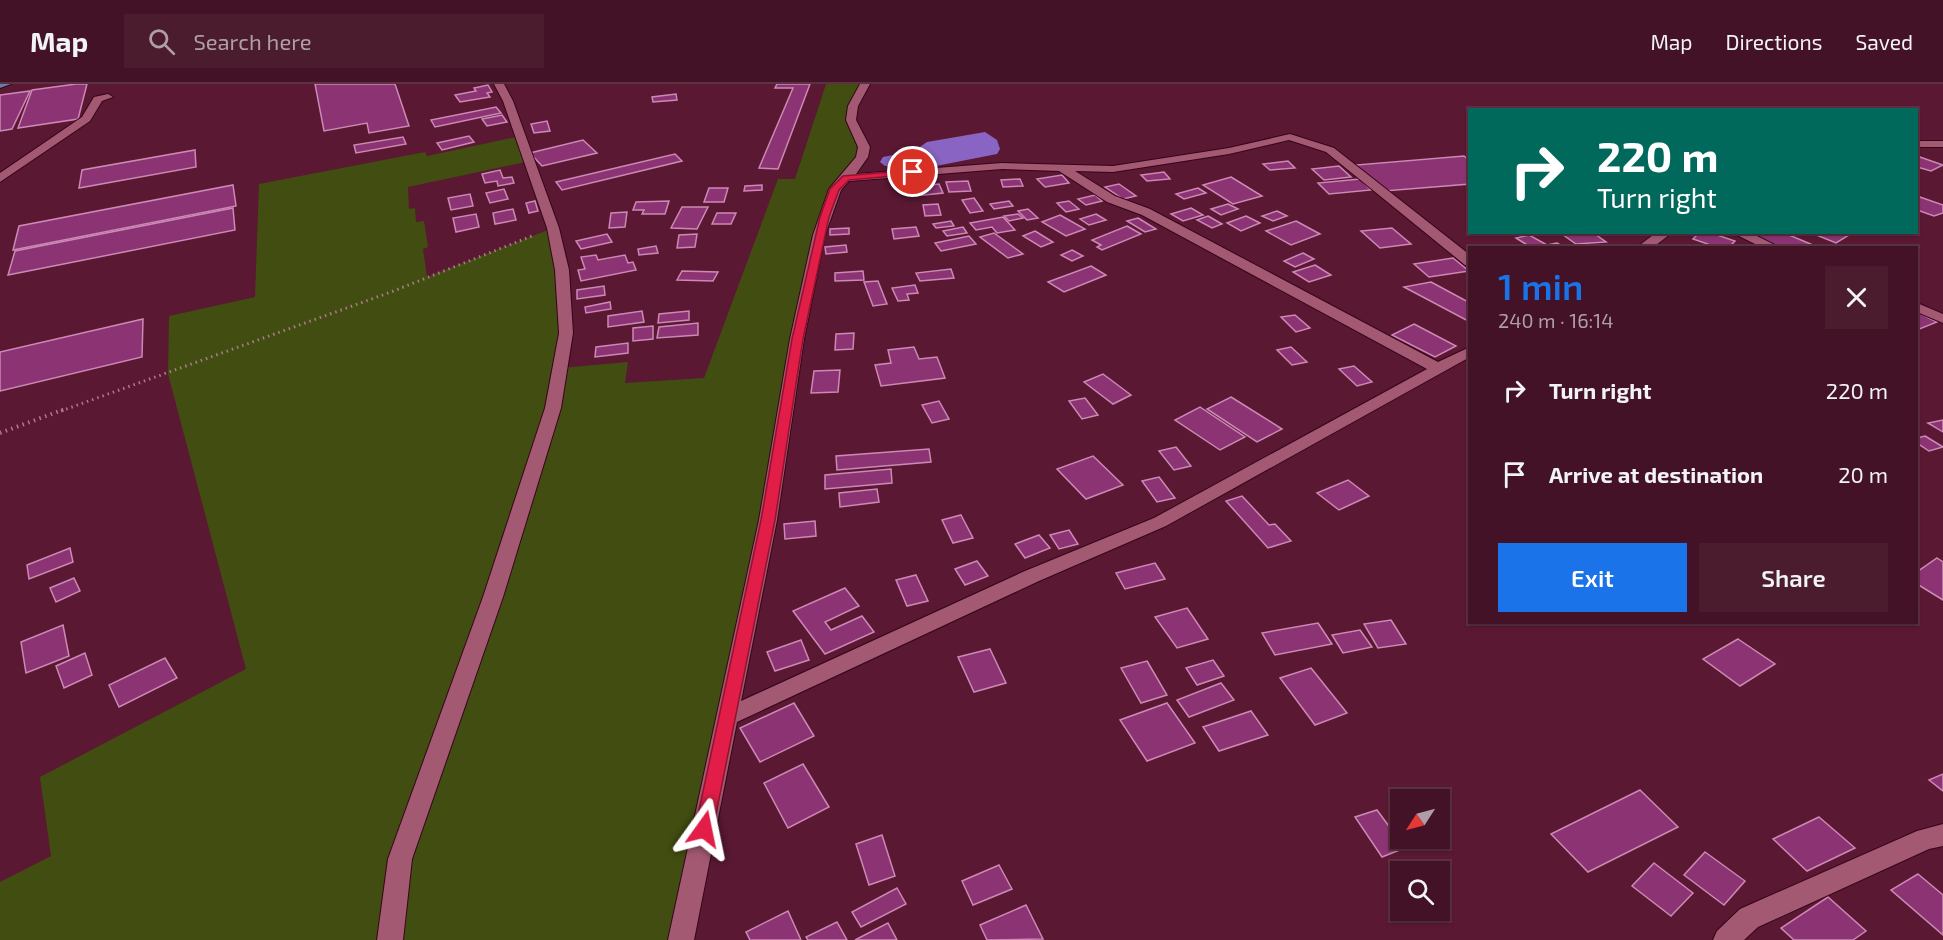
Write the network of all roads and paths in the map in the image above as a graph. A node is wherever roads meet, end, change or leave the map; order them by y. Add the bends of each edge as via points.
1 (6, 84) edge
2 (499, 84) edge
3 (865, 84) edge
4 (0, 85) edge
5 (108, 97) dead end
6 (1918, 144) edge
7 (1943, 144) edge
8 (1060, 167) junction
9 (0, 178) edge
10 (847, 178) junction
11 (553, 228) junction
12 (1664, 234) edge
13 (1742, 234) edge
14 (1645, 246) edge
15 (1769, 246) edge
16 (1468, 260) edge
17 (1918, 307) edge
18 (1943, 319) edge
19 (1468, 352) edge
20 (1438, 369) junction
21 (0, 433) edge
22 (727, 717) junction
23 (1943, 835) edge
24 (390, 940) edge
25 (681, 940) edge
26 (1726, 940) edge

1 - 4 main road
2 - 11 street
3 - 10 street via 853,106 851,120 864,147 862,157
5 - 9 street via 98,99 86,119
6 - 7 street
8 - 10 street via 1002,166
8 - 16 street via 1113,169 1290,138 1330,150
8 - 20 street via 1111,199 1146,212
10 - 22 street via 835,189 819,235 797,339 768,520
11 - 21 path via 391,292
11 - 24 street via 562,270 566,333 553,408 400,859
12 - 14 street
13 - 15 street
17 - 18 street
19 - 20 street
20 - 22 street via 1160,522 1032,576
22 - 25 street
23 - 26 street via 1926,839 1749,918

